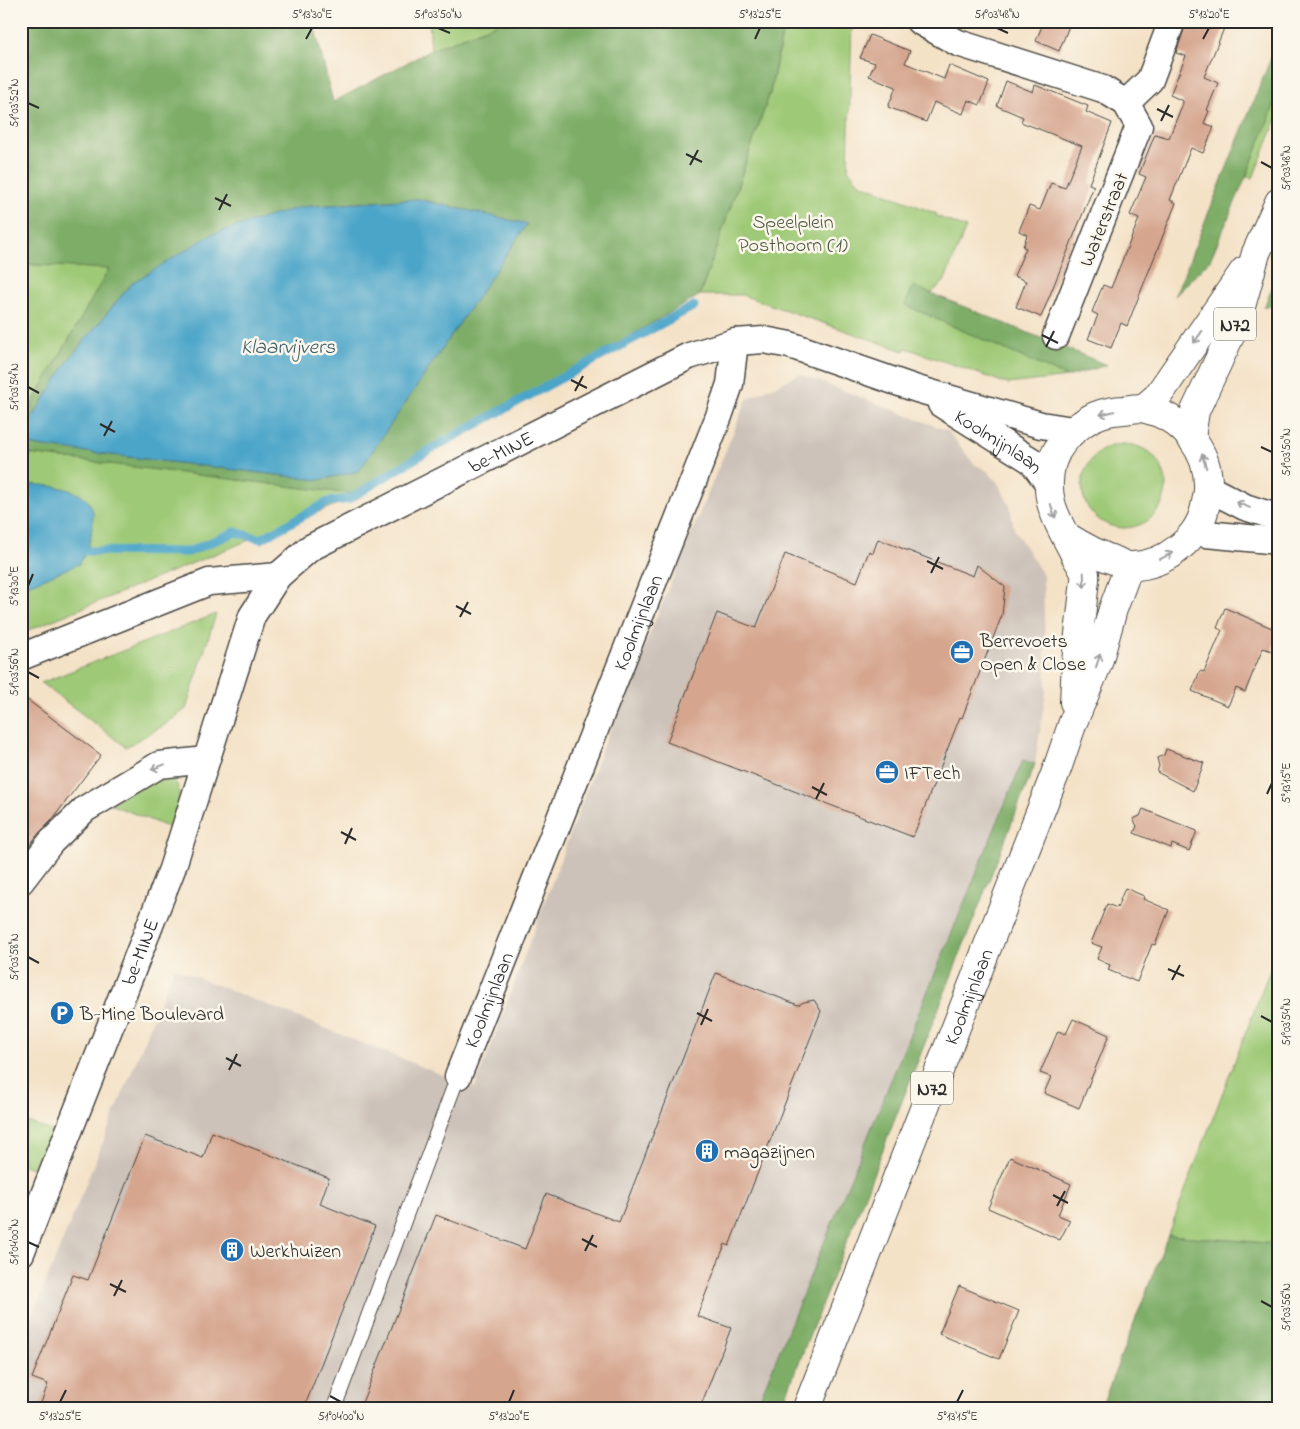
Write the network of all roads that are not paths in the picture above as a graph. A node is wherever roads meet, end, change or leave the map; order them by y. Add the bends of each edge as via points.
1 (919, 21) edge
2 (1172, 21) edge
3 (1126, 103) junction
4 (1279, 202) edge
5 (1256, 253) junction
6 (1056, 336) dead end
7 (735, 342) junction
8 (917, 389) junction
9 (1144, 408) junction
10 (1073, 430) junction
11 (1191, 436) junction
12 (1048, 483) junction
13 (1208, 488) junction
14 (1279, 518) edge
15 (1195, 531) junction
16 (1066, 536) junction
17 (1279, 541) edge
18 (1129, 566) junction
19 (278, 576) junction
20 (21, 657) edge
21 (1073, 722) junction
22 (206, 760) junction
23 (21, 881) edge
24 (458, 1076) joint
25 (21, 1253) edge
26 (334, 1408) edge
27 (807, 1408) edge

1 - 3 street, Waterstraat via 958,42 1103,89
2 - 3 street via 1150,80
3 - 6 street, Waterstraat via 1139,126
4 - 5 main road, N72
5 -> 9 main road, N72 via 1165,386
5 - 11 main road, N72 via 1237,321 1195,411
7 - 8 street, Koolmijnlaan via 764,340 790,345
7 - 19 street, be-MINE via 689,356 310,548
7 - 24 street, Koolmijnlaan via 730,384 719,416
8 - 10 street, Koolmijnlaan via 1041,425
8 - 12 street, Koolmijnlaan via 1032,460
9 -> 10 main road, Koolmijnlaan / N72 via 1103,412
9 - 11 main road, Koolmijnlaan / N72 via 1162,414
10 - 12 main road, Koolmijnlaan / N72 via 1062,441
13 -> 11 main road, Koolmijnlaan / N72 via 1201,452
12 -> 16 main road, Koolmijnlaan / N72 via 1056,520
14 -> 13 street via 1245,507
13 - 15 main road, Koolmijnlaan / N72 via 1204,511
15 - 17 street
18 -> 15 main road, Koolmijnlaan / N72 via 1148,564 1167,556
16 - 18 main road
16 -> 21 main road, Koolmijnlaan / N72 via 1085,575
21 -> 18 main road, Koolmijnlaan / N72 via 1098,663
19 - 20 street via 209,582
19 - 22 street, be-MINE via 252,616
21 - 27 main road, Koolmijnlaan / N72 via 1058,769
22 -> 23 street via 159,764 85,809 51,842
22 - 25 street, be-MINE via 172,869
24 - 26 lane

